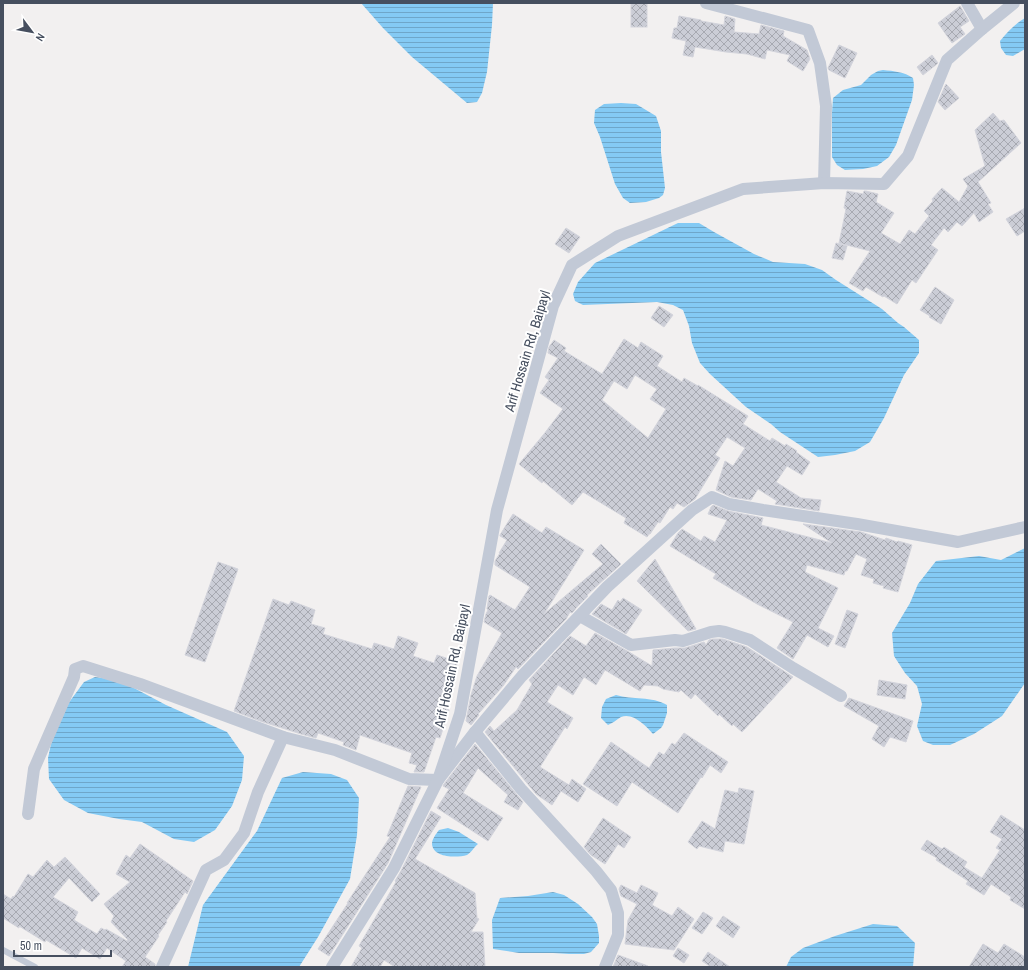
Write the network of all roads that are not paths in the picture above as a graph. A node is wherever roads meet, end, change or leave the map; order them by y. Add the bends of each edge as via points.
1 (706, 3) edge
2 (967, 3) edge
3 (1014, 3) edge
4 (982, 29) junction
5 (824, 183) junction
6 (1025, 527) edge
7 (580, 616) junction
8 (841, 696) dead end
9 (475, 732) junction
10 (283, 737) junction
11 (438, 780) junction
12 (28, 814) dead end
13 (3, 950) edge
14 (36, 967) edge
15 (162, 967) edge
16 (332, 967) edge
17 (605, 967) edge

1 - 5 street via 808,30 820,63 826,106
2 - 4 street
3 - 4 street, Arif Hossain Rd, Baipayl
4 - 5 street, Arif Hossain Rd, Baipayl via 947,60 908,156 884,184
5 - 11 street, Arif Hossain Rd, Baipayl via 742,189 618,236 572,265 553,306 497,510 460,714
6 - 7 street via 958,542 729,504 712,496 692,510 607,587
7 - 8 street via 631,645 683,641 711,632 725,632 750,640
7 - 9 street via 522,676
9 - 11 street
9 - 17 street via 521,789 612,890 618,913 618,936
10 - 11 street via 335,750 409,779
10 - 12 street via 140,684 83,666 75,669 74,677 34,768
10 - 15 street via 258,792 244,833 224,860 206,870
11 - 16 street, Arif Hossain Rd, Baipayl via 394,868
13 - 14 lane

